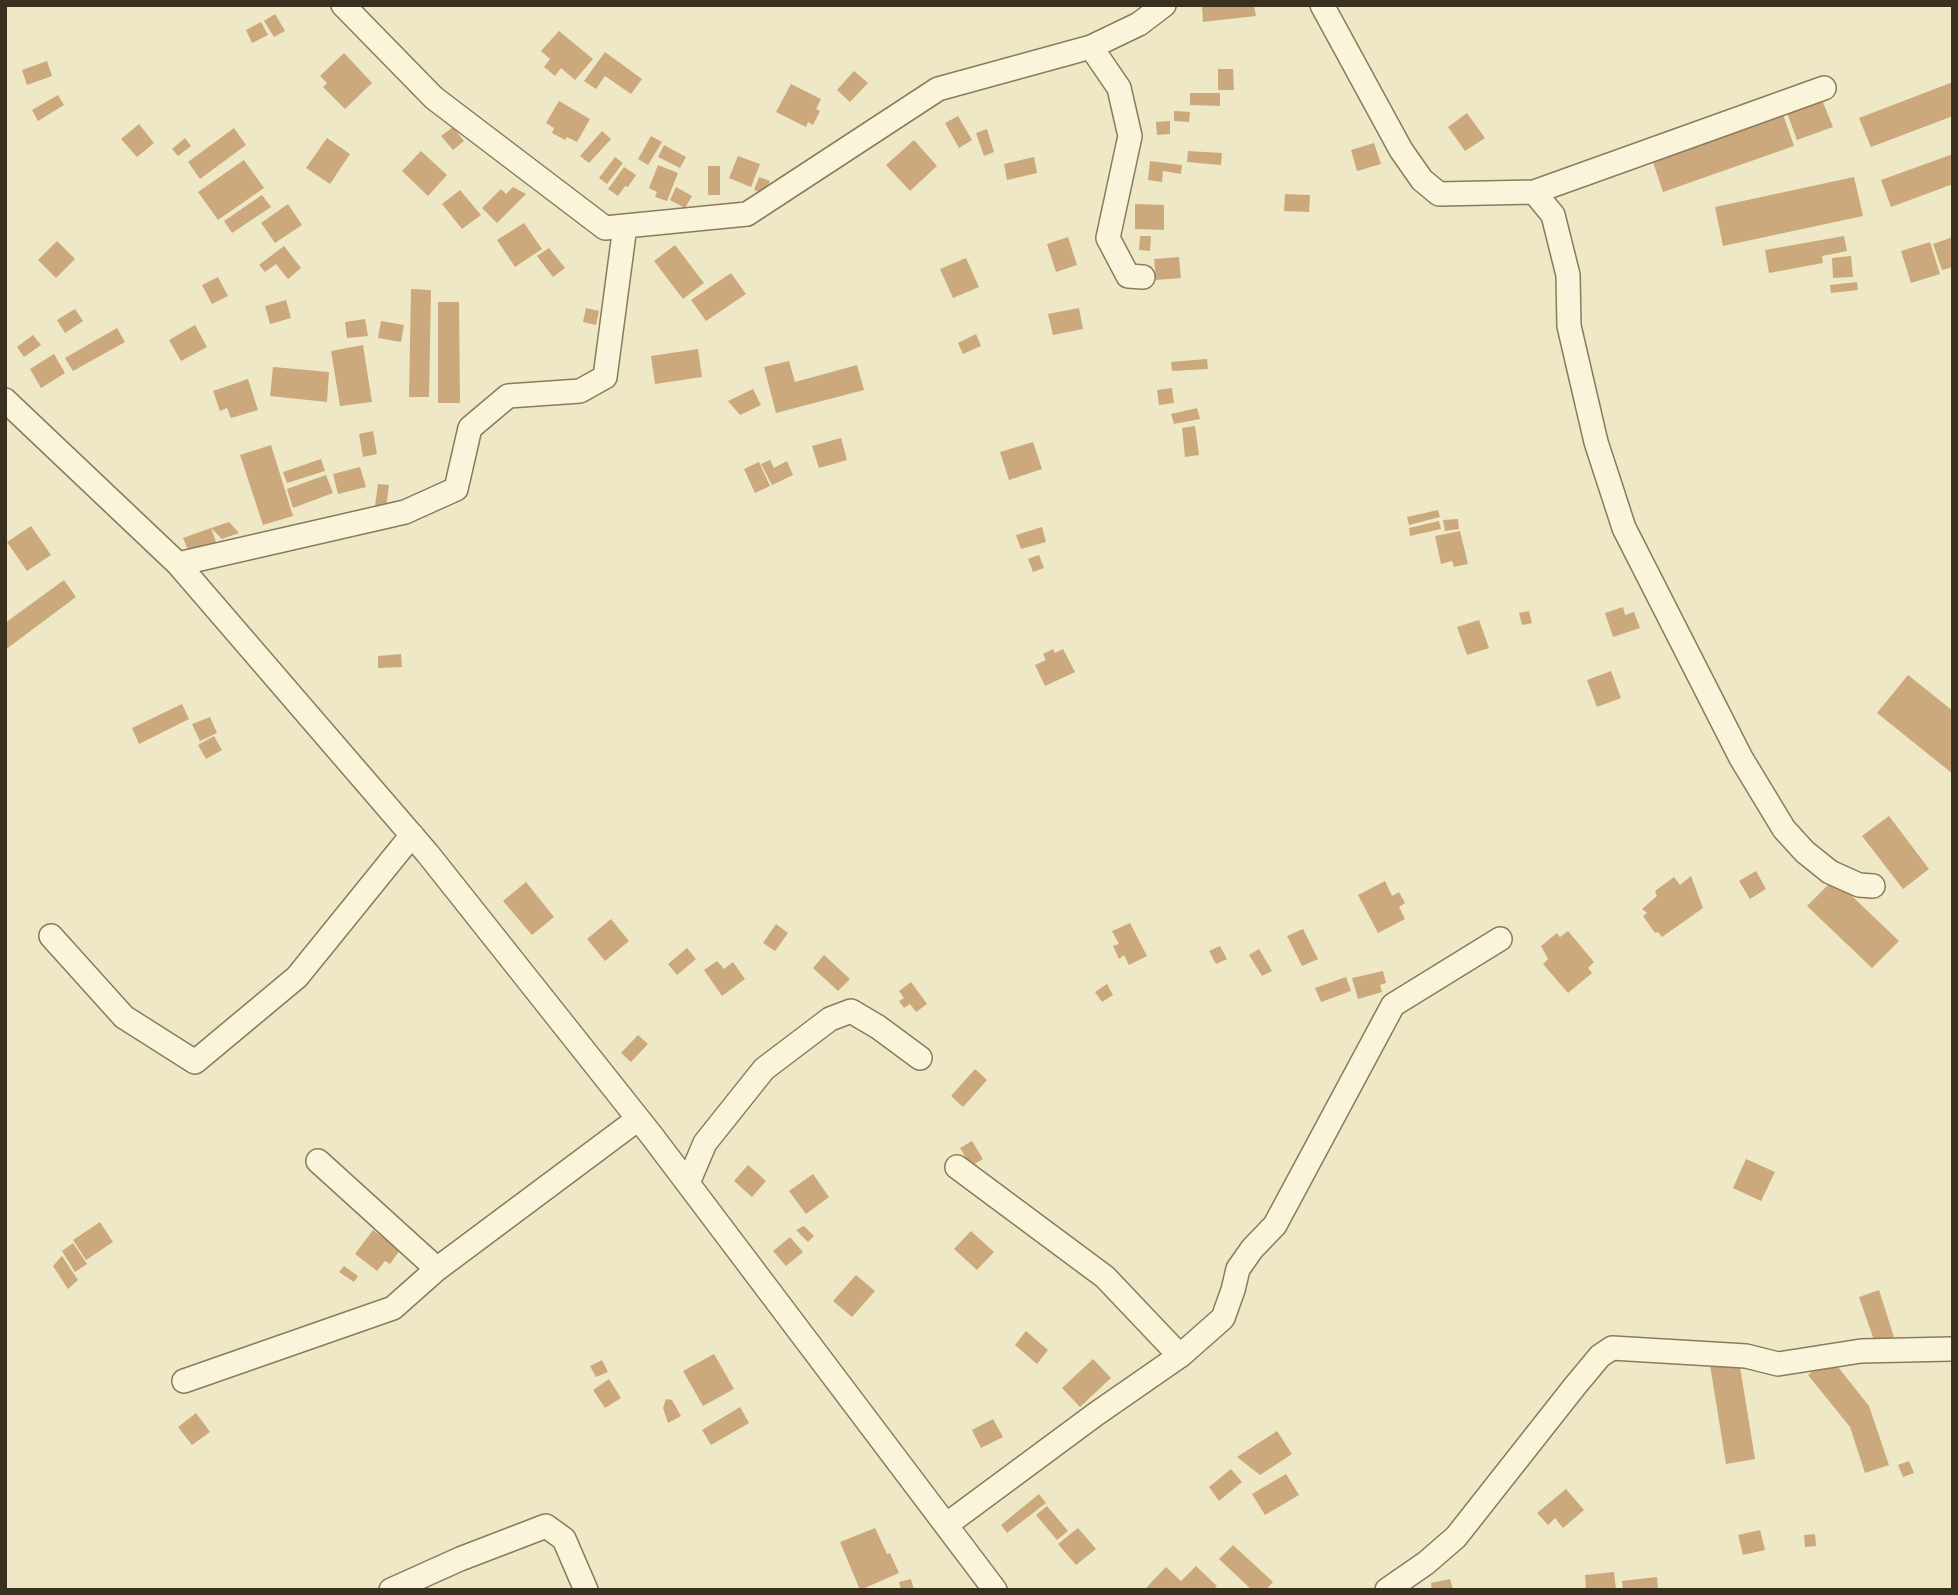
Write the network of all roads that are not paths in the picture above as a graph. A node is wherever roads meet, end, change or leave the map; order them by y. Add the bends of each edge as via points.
1 (343, 5) edge
2 (1164, 5) edge
3 (1322, 5) edge
4 (1091, 47) junction
5 (1824, 88) dead end
6 (1534, 192) junction
7 (625, 226) junction
8 (1143, 277) dead end
9 (5, 400) edge
10 (178, 564) junction
11 (412, 835) junction
12 (1874, 886) dead end
13 (51, 936) dead end
14 (1500, 939) dead end
15 (920, 1058) dead end
16 (638, 1119) junction
17 (318, 1161) dead end
18 (957, 1167) dead end
19 (688, 1183) junction
20 (437, 1269) junction
21 (1951, 1349) dead end
22 (1180, 1356) junction
23 (184, 1381) dead end
24 (946, 1525) junction
25 (993, 1589) edge
26 (391, 1590) edge
27 (586, 1590) edge
28 (1387, 1590) edge

1 - 7 street via 434,98 605,228
2 - 4 street via 1139,24
3 - 6 street via 1422,180 1439,194
4 - 7 street via 938,89 747,215
4 - 8 street via 1119,88 1130,136 1108,238 1128,276
5 - 6 street
6 - 12 street via 1553,215 1567,275 1569,326 1596,442 1624,528 1741,758 1784,829 1830,872 1858,885
7 - 10 street via 605,377 580,391 508,396 470,428 456,489 405,512
9 - 10 street
10 - 11 street
11 - 13 street via 297,977 195,1062 124,1017
11 - 16 street
14 - 22 street via 1393,1004 1275,1225 1238,1269 1223,1318
15 - 19 street via 851,1011 830,1019 764,1069 705,1143
16 - 19 street
16 - 20 street
17 - 20 street
18 - 22 street via 1105,1278
19 - 24 street
20 - 23 street via 393,1308
21 - 28 street via 1861,1351 1778,1364 1746,1356 1612,1348 1575,1385 1456,1537
22 - 24 street
24 - 25 street
26 - 27 street via 546,1527 564,1539

